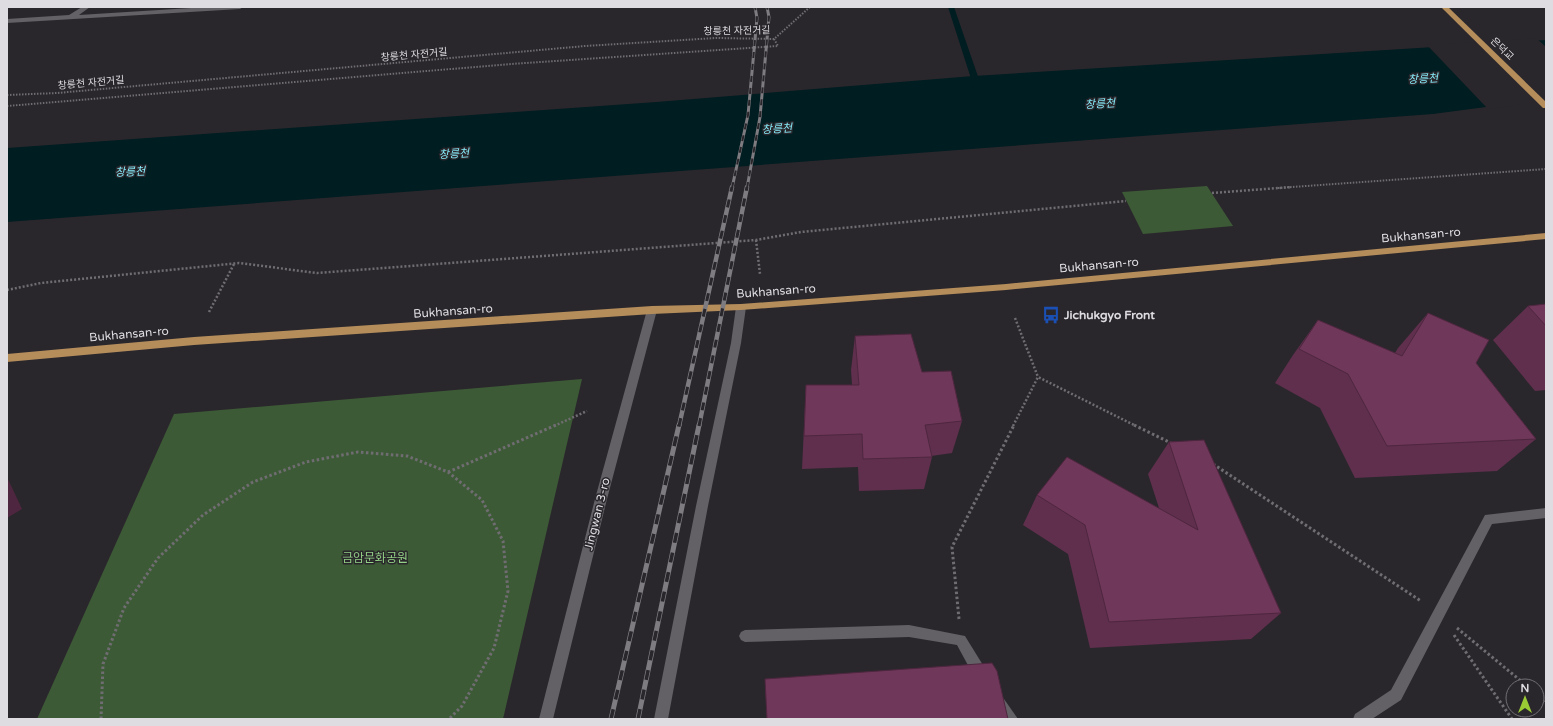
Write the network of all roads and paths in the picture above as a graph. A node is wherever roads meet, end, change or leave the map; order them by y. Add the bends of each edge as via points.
1 (87, 7) edge
2 (240, 7) edge
3 (810, 7) edge
4 (1444, 7) edge
5 (70, 17) junction
6 (7, 21) edge
7 (774, 39) junction
8 (7, 95) edge
9 (7, 106) edge
10 (1546, 106) edge
11 (1546, 169) edge
12 (1212, 194) dead end
13 (1126, 201) dead end
14 (1546, 236) edge
15 (756, 240) junction
16 (234, 264) junction
17 (760, 274) dead end
18 (7, 290) edge
19 (741, 307) junction
20 (652, 310) junction
21 (209, 312) dead end
22 (1015, 318) dead end
23 (7, 358) edge
24 (1038, 377) junction
25 (587, 411) dead end
26 (1173, 444) edge
27 (1209, 462) edge
28 (448, 472) junction
29 (1546, 513) edge
30 (1439, 613) junction
31 (745, 636) dead end
32 (961, 640) junction
33 (1517, 678) edge
34 (101, 719) edge
35 (449, 719) edge
36 (546, 719) edge
37 (661, 719) edge
38 (1011, 719) edge
39 (1360, 719) edge
40 (1512, 719) edge

1 - 5 street
2 - 5 street
3 - 7 path, 창릉천 자전거길
4 - 10 main road, 은덕교
5 - 6 street
7 - 8 path, 창릉천 자전거길 via 716,38 585,46 57,93
7 - 9 path via 778,46 504,65
11 - 12 path
13 - 15 path via 801,232
14 - 19 main road, Bukhansan-ro via 1006,287
15 - 16 path via 317,273
15 - 17 path
16 - 18 path via 41,283
16 - 21 path
19 - 20 main road, Bukhansan-ro
19 - 37 street
20 - 23 main road, Bukhansan-ro via 194,341
20 - 36 street, Jingwan 3-ro
22 - 24 path
24 - 26 path
24 - 32 path via 952,547
25 - 28 path
27 - 30 path
28 - 34 path via 407,456 358,452 306,462 253,482 203,515 158,558 124,608 103,664
28 - 35 path via 482,500 503,541 508,591 494,648 462,706
29 - 30 street via 1489,519
30 - 33 path
30 - 39 street via 1396,695
30 - 40 path
31 - 32 street via 909,631
32 - 38 street via 989,689

